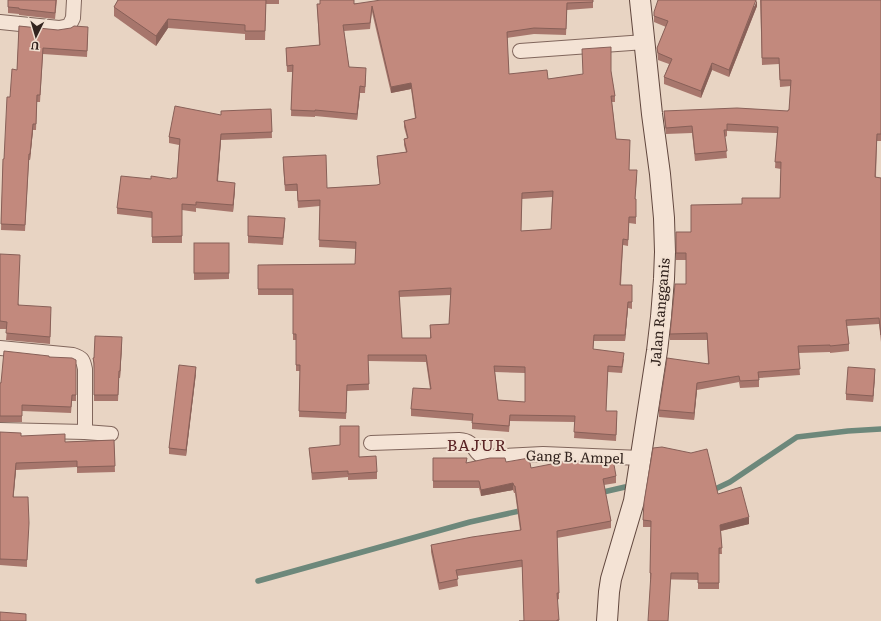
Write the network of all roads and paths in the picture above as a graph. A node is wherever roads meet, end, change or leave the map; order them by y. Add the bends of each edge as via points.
1 (74, 0) edge
2 (640, 0) edge
3 (0, 22) edge
4 (645, 42) junction
5 (520, 51) dead end
6 (0, 348) edge
7 (0, 430) edge
8 (85, 432) junction
9 (111, 434) dead end
10 (371, 443) dead end
11 (640, 468) junction
12 (607, 621) edge

1 - 3 street via 73,18 69,26 59,28
2 - 4 street, Jalan Rangganis
4 - 5 street
4 - 11 street, Jalan Rangganis via 661,181 664,252 659,337
6 - 8 street via 73,355 82,359 85,368
7 - 8 street
8 - 9 street
10 - 11 street, Gang B. Ampel via 459,440 470,443 484,457 543,454
11 - 12 street, Jalan Rangganis via 634,501 611,579

